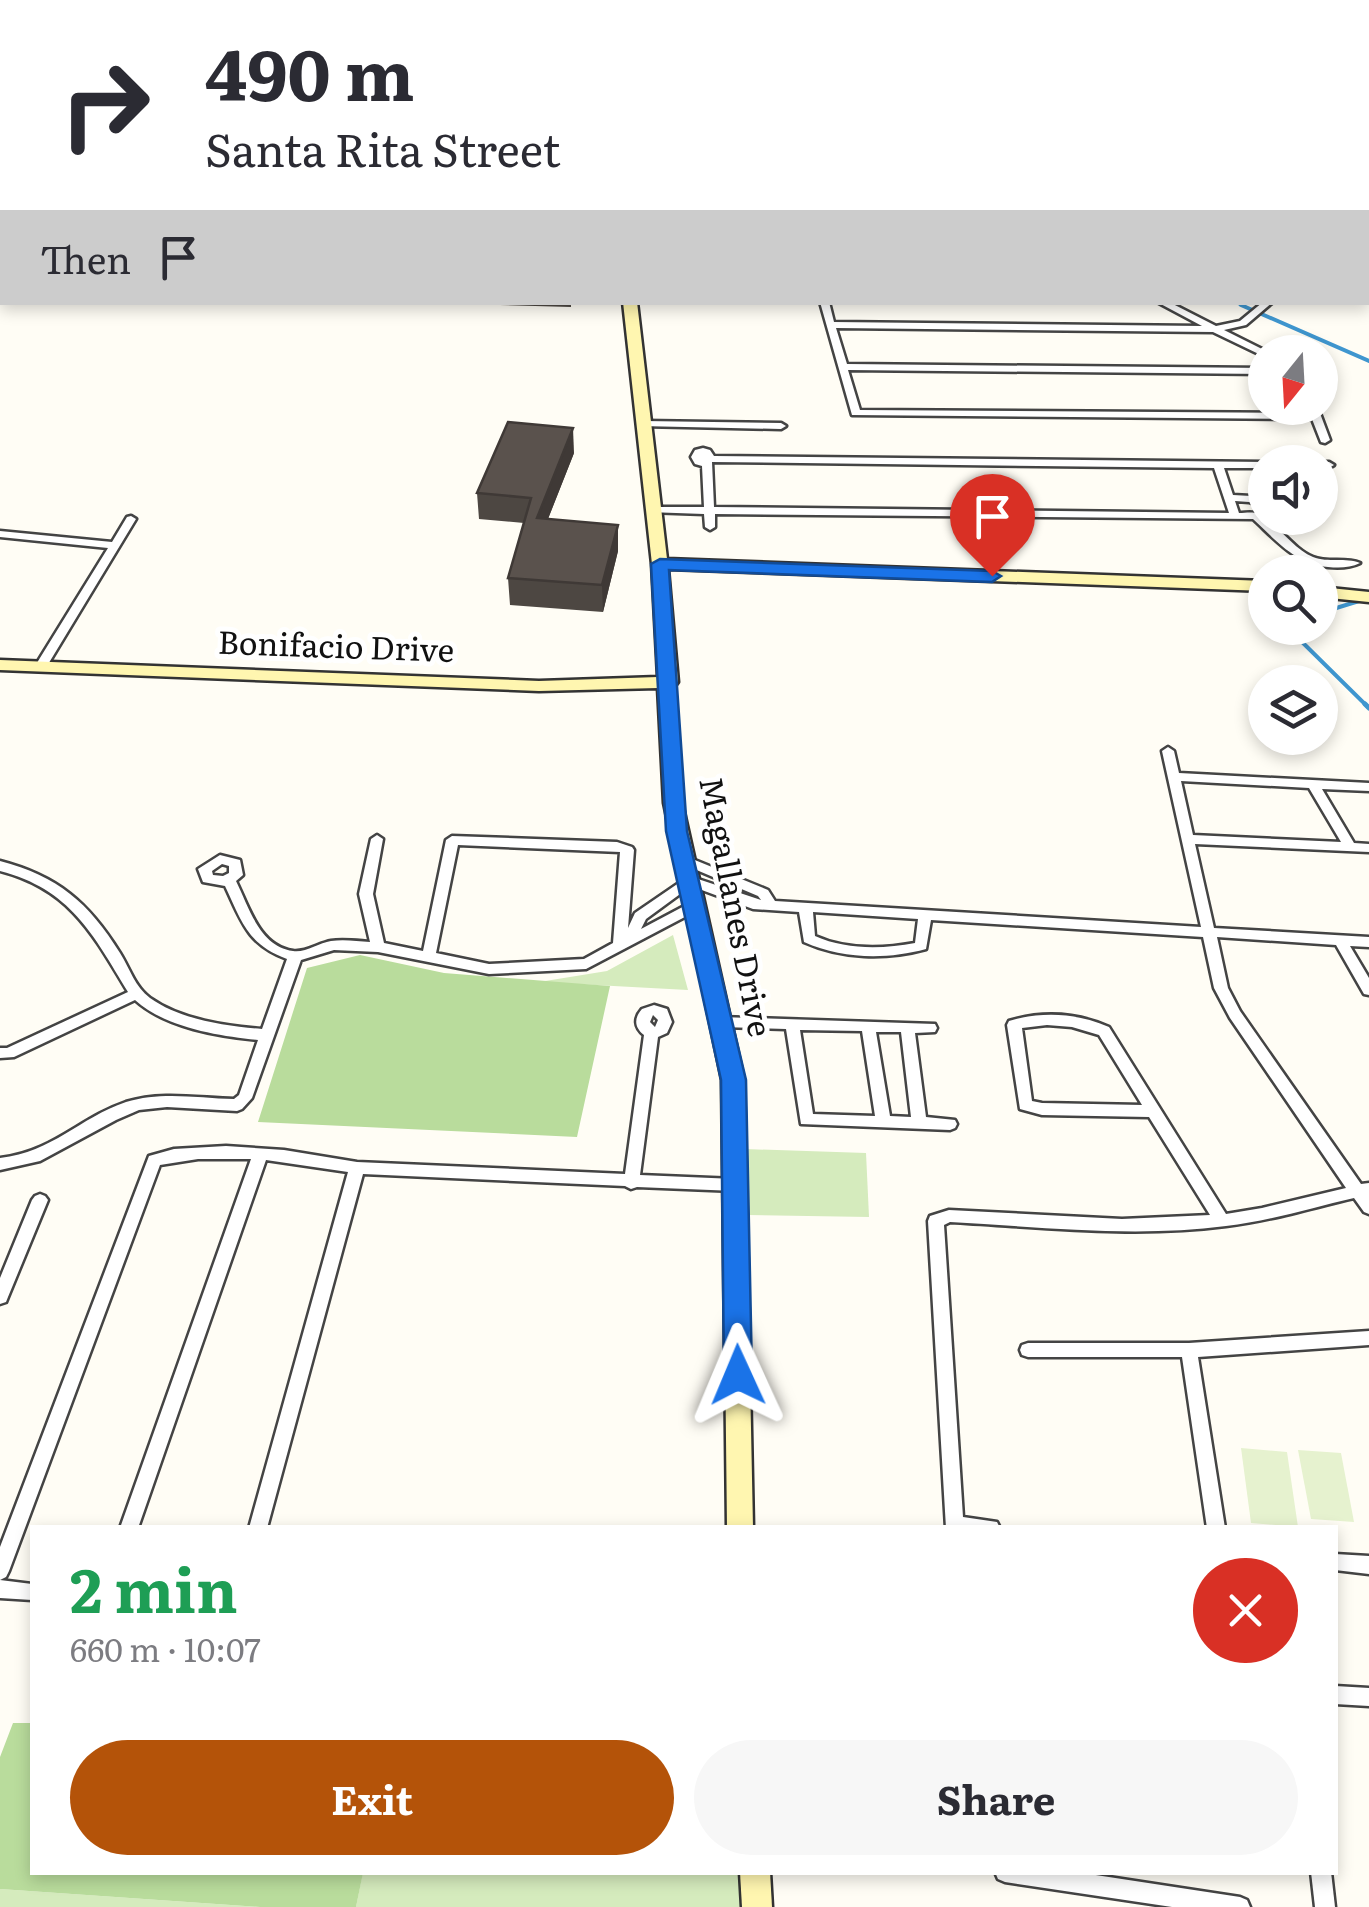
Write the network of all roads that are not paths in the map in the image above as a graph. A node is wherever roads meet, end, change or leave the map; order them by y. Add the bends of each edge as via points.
1 (630, 305) edge
2 (825, 305) edge
3 (1167, 305) edge
4 (1266, 305) edge
5 (831, 325) junction
6 (1215, 329) junction
7 (1248, 346) edge
8 (843, 367) junction
9 (1248, 371) edge
10 (1248, 412) edge
11 (644, 424) junction
12 (1319, 425) edge
13 (781, 426) dead end
14 (1325, 440) dead end
15 (1218, 465) junction
16 (1248, 465) edge
17 (1229, 498) junction
18 (1248, 499) edge
19 (652, 510) junction
20 (710, 510) junction
21 (1248, 515) edge
22 (1235, 516) junction
23 (131, 519) dead end
24 (710, 527) dead end
25 (0, 534) edge
26 (1277, 535) edge
27 (114, 545) junction
28 (1354, 563) dead end
29 (660, 564) junction
30 (1248, 585) edge
31 (1338, 594) edge
32 (1369, 598) edge
33 (0, 665) edge
34 (41, 666) junction
35 (669, 682) junction
36 (1168, 751) dead end
37 (1174, 777) junction
38 (1314, 784) junction
39 (1369, 786) edge
40 (376, 839) dead end
41 (1187, 839) junction
42 (1350, 847) junction
43 (1369, 848) edge
44 (685, 860) junction
45 (0, 866) edge
46 (229, 880) dead end
47 (688, 880) junction
48 (769, 902) junction
49 (695, 906) junction
50 (806, 906) junction
51 (924, 914) junction
52 (1206, 934) junction
53 (625, 942) junction
54 (1342, 942) junction
55 (1369, 942) edge
56 (378, 947) junction
57 (295, 957) junction
58 (428, 958) junction
59 (1369, 990) edge
60 (136, 994) junction
61 (721, 1022) junction
62 (792, 1024) junction
63 (868, 1026) junction
64 (907, 1027) junction
65 (930, 1028) dead end
66 (652, 1031) dead end
67 (266, 1035) junction
68 (0, 1053) edge
69 (1152, 1111) junction
70 (882, 1122) junction
71 (919, 1123) junction
72 (950, 1124) dead end
73 (260, 1156) junction
74 (0, 1164) edge
75 (357, 1168) junction
76 (631, 1183) junction
77 (735, 1185) junction
78 (1364, 1190) edge
79 (40, 1200) dead end
80 (1369, 1208) edge
81 (1222, 1221) junction
82 (0, 1298) edge
83 (1369, 1338) edge
84 (1028, 1350) dead end
85 (1189, 1350) junction
86 (130, 1525) edge
87 (259, 1525) edge
88 (740, 1525) edge
89 (955, 1525) edge
90 (1216, 1525) edge
91 (1338, 1562) edge
92 (1369, 1565) edge
93 (0, 1571) edge
94 (0, 1589) edge
95 (30, 1592) edge
96 (1338, 1695) edge
97 (1369, 1697) edge
98 (754, 1875) edge
99 (1025, 1875) edge
100 (1320, 1875) edge
101 (757, 1907) edge
102 (1240, 1907) edge
103 (1325, 1907) edge

1 - 11 street, Magallanes Drive
2 - 5 street
3 - 6 street
4 - 6 street via 1250,318
5 - 6 street
5 - 8 street
6 - 7 street
8 - 9 street
8 - 10 street via 856,413
11 - 13 street
11 - 19 street, Magallanes Drive
12 - 14 street
15 - 16 street
15 - 17 street
15 - 20 street via 709,460
17 - 18 street
17 - 22 street
19 - 20 street
19 - 29 street, Magallanes Drive
20 - 22 street
20 - 24 street
21 - 22 street
23 - 27 street
25 - 27 street
26 - 28 street via 1304,561
27 - 34 street
29 - 30 street
29 - 35 street, Magallanes Drive
31 - 32 street
33 - 34 street, Bonifacio Drive
34 - 35 street, Bonifacio Drive via 539,686
35 - 44 street, Magallanes Drive via 673,802
36 - 37 street
37 - 38 street
37 - 41 street
38 - 39 street
38 - 42 street
40 - 56 street via 366,894
41 - 42 street
41 - 52 street
42 - 43 street
44 - 47 street, Magallanes Drive
44 - 48 street
45 - 60 street via 33,875 70,897 90,916
46 - 57 street via 256,939
47 - 48 street via 753,904
47 - 49 street, Magallanes Drive
47 - 53 street via 640,916
48 - 50 street
49 - 53 street
49 - 61 street, Magallanes Drive
50 - 51 street
50 - 51 street via 809,939 823,947 922,946
51 - 52 street
52 - 54 street
52 - 78 street via 1235,1014
53 - 58 street via 586,964 536,969
53 - 58 street via 627,850 452,840
54 - 55 street
54 - 59 street
56 - 57 street via 334,945
56 - 58 street
57 - 67 street
60 - 67 street via 173,1015
60 - 68 street
61 - 62 street
61 - 77 street, Magallanes Drive via 734,1080
62 - 63 street
62 - 70 street via 806,1120
63 - 64 street
63 - 70 street
64 - 65 street
64 - 71 street
66 - 76 street
67 - 74 street via 245,1098 236,1105 128,1108 52,1151
69 - 69 street via 1104,1031 1092,1024 1014,1025 1025,1104
69 - 81 street
70 - 71 street
71 - 72 street
73 - 75 street
73 - 86 street
73 - 93 street via 176,1152 154,1160
75 - 76 street
75 - 87 street
76 - 77 street
77 - 88 street, Magallanes Drive
78 - 80 street
78 - 81 street
79 - 82 street
81 - 89 street via 936,1220
83 - 85 street
84 - 85 street
85 - 90 street
91 - 92 street
94 - 95 street
96 - 97 street
98 - 101 street
99 - 102 street
100 - 103 street

